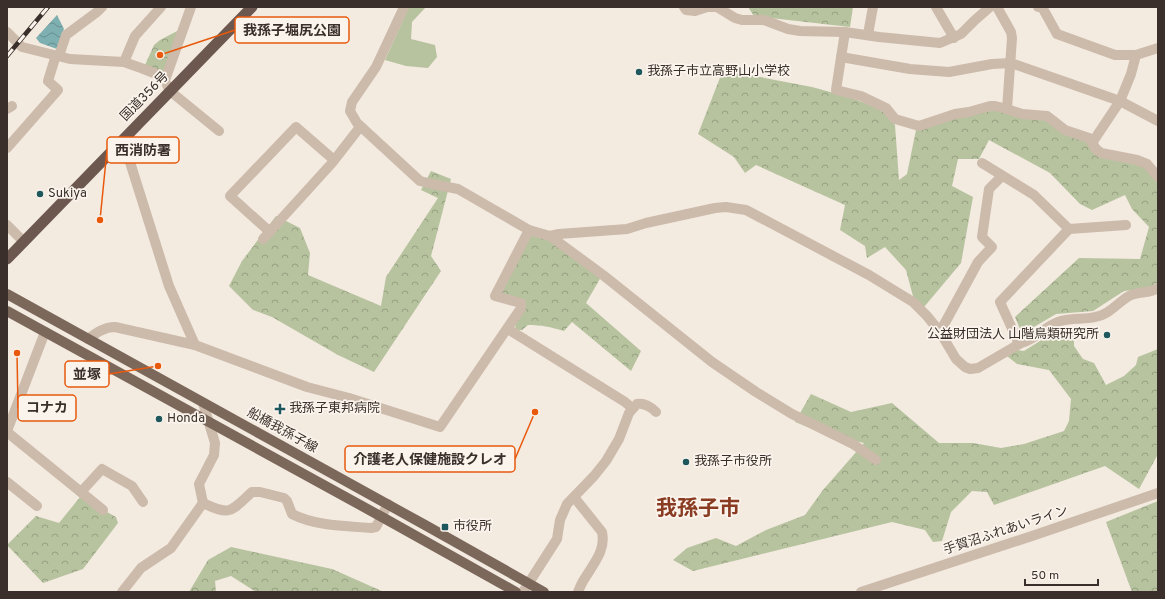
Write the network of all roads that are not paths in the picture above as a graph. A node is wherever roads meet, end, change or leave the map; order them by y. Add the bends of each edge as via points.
1 (102, 7) edge
2 (161, 7) edge
3 (191, 7) edge
4 (252, 7) edge
5 (404, 7) edge
6 (684, 7) edge
7 (873, 7) edge
8 (936, 7) edge
9 (990, 7) edge
10 (997, 7) edge
11 (1038, 7) edge
12 (7, 32) edge
13 (845, 32) junction
14 (868, 34) junction
15 (954, 38) junction
16 (1158, 48) edge
17 (1136, 54) junction
18 (57, 56) junction
19 (841, 57) junction
20 (124, 62) junction
21 (1011, 63) junction
22 (165, 80) junction
23 (170, 91) junction
24 (1120, 101) junction
25 (1007, 109) junction
26 (1158, 121) edge
27 (360, 126) junction
28 (219, 131) dead end
29 (123, 140) junction
30 (1092, 143) junction
31 (7, 148) edge
32 (334, 160) junction
33 (982, 163) dead end
34 (1002, 176) junction
35 (1158, 176) edge
36 (7, 225) edge
37 (1126, 225) dead end
38 (1069, 229) junction
39 (529, 230) junction
40 (550, 236) junction
41 (24, 242) junction
42 (7, 259) edge
43 (1158, 288) edge
44 (7, 294) edge
45 (7, 311) edge
46 (508, 329) junction
47 (45, 332) junction
48 (940, 332) junction
49 (88, 339) junction
50 (1019, 344) junction
51 (195, 345) junction
52 (203, 403) junction
53 (632, 408) junction
54 (656, 412) dead end
55 (209, 422) junction
56 (7, 432) edge
57 (876, 460) dead end
58 (7, 482) edge
59 (81, 492) junction
60 (1158, 493) edge
61 (574, 497) junction
62 (143, 502) dead end
63 (203, 503) junction
64 (388, 504) junction
65 (36, 506) dead end
66 (103, 510) dead end
67 (382, 516) junction
68 (526, 588) edge
69 (122, 592) edge
70 (516, 592) edge
71 (544, 592) edge
72 (578, 592) edge
73 (861, 592) edge

1 - 18 street via 66,35
2 - 20 street via 135,36
3 - 22 street
4 - 23 highway, 国道356号
5 - 27 street via 376,67 352,102 351,114
6 - 13 street via 686,10 695,11 707,7 717,8 742,20 764,20 800,31
7 - 14 street
8 - 15 street
9 - 15 street
10 - 21 street via 1011,32
11 - 17 street via 1042,7 1057,34 1115,55
12 - 18 street via 22,47
13 - 14 street
13 - 19 street
14 - 15 street via 940,43
16 - 17 street
17 - 24 street
18 - 20 street
18 - 31 street via 48,81 58,90
19 - 21 street via 949,72
19 - 25 street via 836,90 861,96 880,105 895,119 919,126 990,106
20 - 22 street via 159,75
21 - 24 street
21 - 25 street
22 - 23 street
23 - 28 street
23 - 29 highway, 国道356号
24 - 26 street
24 - 30 street
25 - 30 street via 1022,114 1047,116 1065,130 1089,138
27 - 32 street
27 - 39 street via 420,181 458,189
29 - 41 highway, 国道356号
29 - 51 street via 169,286
30 - 35 street via 1101,153 1147,164
32 - 32 street via 266,236 230,196 296,127
33 - 34 street
34 - 38 street via 1034,195
34 - 48 street via 988,189 982,237 992,248 978,262
36 - 41 street
37 - 38 street
38 - 50 street via 1000,302
39 - 40 street
39 - 46 street via 496,296 521,303 521,308
40 - 48 street via 627,229 715,208 746,210 881,281 913,302
40 - 57 street via 719,367 792,414 853,444
41 - 42 highway, 国道356号
43 - 50 street via 1130,296 1098,316 1052,324
44 - 49 main road, 船橋我孫子線
45 - 47 main road
46 - 51 street via 440,427 307,387
46 - 53 street
47 - 55 main road
47 - 56 street
48 - 50 street via 956,359 970,369 978,368
49 - 51 street via 109,327 115,327
49 - 52 main road, 船橋我孫子線
52 - 55 street
52 - 64 main road, 船橋我孫子線
53 - 54 street via 642,404
53 - 61 street via 606,461
55 - 63 street via 215,443 214,455 199,484
55 - 67 main road
56 - 59 street
58 - 65 street
59 - 62 street via 102,469 132,486
59 - 66 street
60 - 73 street, 手賀沼ふれあいライン
61 - 68 street via 562,513 557,539
61 - 72 street via 603,536 601,551
63 - 67 street via 228,511 252,492 260,492 284,498 292,514 319,523 371,528 376,527
63 - 69 street via 171,548 141,568
64 - 67 street
64 - 68 main road, 船橋我孫子線
67 - 70 main road
68 - 71 main road, 船橋我孫子線

